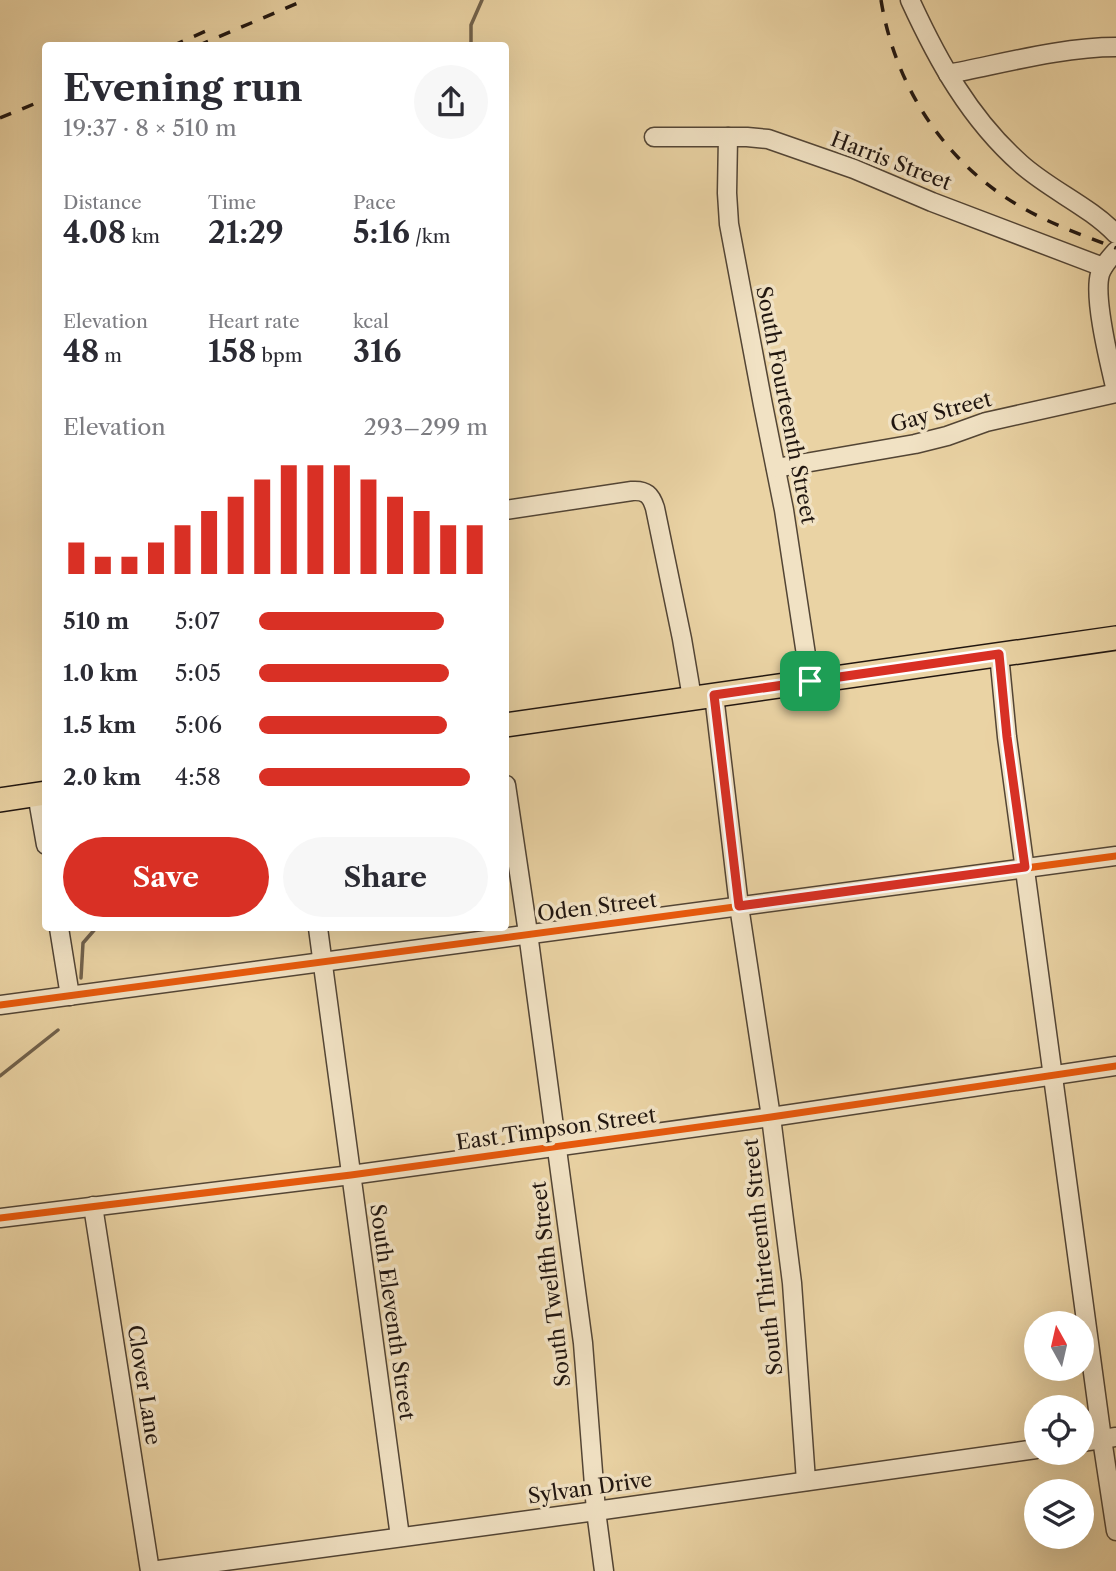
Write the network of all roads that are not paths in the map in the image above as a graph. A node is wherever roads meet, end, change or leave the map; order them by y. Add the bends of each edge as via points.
1 (909, 0) edge
2 (1116, 47) edge
3 (948, 74) junction
4 (654, 137) dead end
5 (728, 137) junction
6 (1116, 234) edge
7 (1116, 251) edge
8 (1103, 267) junction
9 (1116, 392) edge
10 (776, 468) junction
11 (509, 510) edge
12 (1116, 638) edge
13 (999, 654) junction
14 (810, 681) junction
15 (703, 697) junction
16 (509, 726) edge
17 (41, 794) edge
18 (0, 800) edge
19 (509, 805) edge
20 (1116, 856) edge
21 (1025, 867) junction
22 (739, 906) junction
23 (59, 931) edge
24 (318, 931) edge
25 (528, 933) junction
26 (321, 962) junction
27 (69, 996) junction
28 (0, 1005) edge
29 (1116, 1066) edge
30 (1054, 1074) junction
31 (771, 1117) junction
32 (556, 1146) junction
33 (351, 1175) junction
34 (93, 1206) junction
35 (0, 1218) edge
36 (1109, 1438) edge
37 (1024, 1451) edge
38 (806, 1481) junction
39 (596, 1511) junction
40 (1116, 1531) edge
41 (400, 1537) junction
42 (150, 1571) edge
43 (604, 1571) edge

1 - 3 street
2 - 3 street via 1049,54
3 - 6 street via 978,119 1021,165
4 - 5 street, Harris Street
5 - 8 street, Harris Street via 768,139
5 - 10 street, South Fourteenth Street via 729,223
7 - 8 street
8 - 9 street via 1098,290
9 - 10 street, Gay Street via 986,422 915,444
10 - 14 street, South Fourteenth Street
11 - 15 street, South Thirteenth Street via 646,492 655,508 682,639
12 - 13 main road
13 - 14 main road
13 - 21 street
14 - 15 main road
15 - 16 main road
15 - 22 street, South Thirteenth Street
17 - 18 main road
19 - 25 street, South Twelfth Street
20 - 21 street, Oden Street
21 - 22 street, Oden Street
21 - 30 street
22 - 25 street, Oden Street
22 - 31 street, South Thirteenth Street
23 - 27 street
24 - 26 street, South Eleventh Street
25 - 26 street, Oden Street
25 - 32 street, South Twelfth Street
26 - 27 street, Oden Street
26 - 33 street, South Eleventh Street
27 - 28 street, Oden Street
29 - 30 street, East Timpson Street
30 - 31 street, East Timpson Street
30 - 36 street
31 - 32 street, East Timpson Street
31 - 38 street, South Thirteenth Street via 794,1302
32 - 33 street, East Timpson Street
32 - 39 street, South Twelfth Street via 583,1343
33 - 34 street, East Timpson Street
33 - 41 street, South Eleventh Street
34 - 35 street, East Timpson Street
34 - 42 street, Clover Lane
36 - 40 street
37 - 38 street, Sylvan Drive
38 - 39 street, Sylvan Drive
39 - 41 street, Sylvan Drive
39 - 43 street, South Twelfth Street
41 - 42 street, Sylvan Drive

